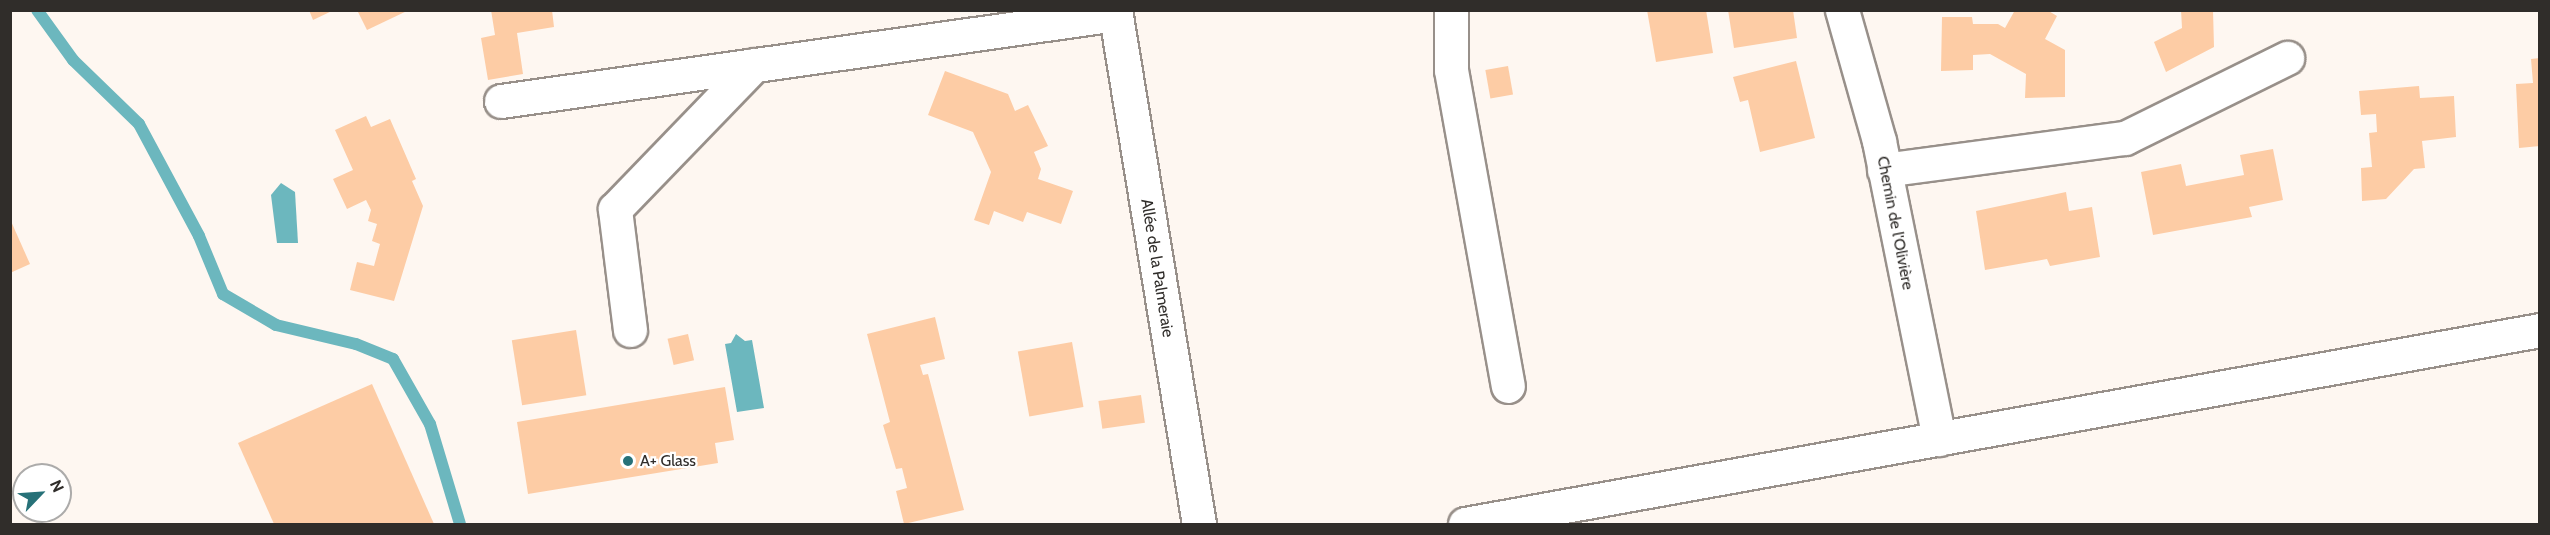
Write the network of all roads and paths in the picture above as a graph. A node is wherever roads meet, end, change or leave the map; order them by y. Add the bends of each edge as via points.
1 (1451, 10) edge
2 (1842, 10) edge
3 (1116, 12) edge
4 (2287, 58) dead end
5 (754, 65) junction
6 (501, 101) dead end
7 (1884, 170) junction
8 (630, 330) dead end
9 (2540, 330) edge
10 (1508, 386) dead end
11 (1939, 439) junction
12 (1199, 525) edge
13 (1466, 525) edge

1 - 10 street via 1451,70
2 - 7 street, Chemin de l'Olivière
3 - 5 street
3 - 12 street, Allée de la Palmeraie
4 - 7 street via 2148,130 2125,138
5 - 6 street
5 - 8 street via 615,209
7 - 11 street, Chemin de l'Olivière
9 - 11 street
11 - 13 street

